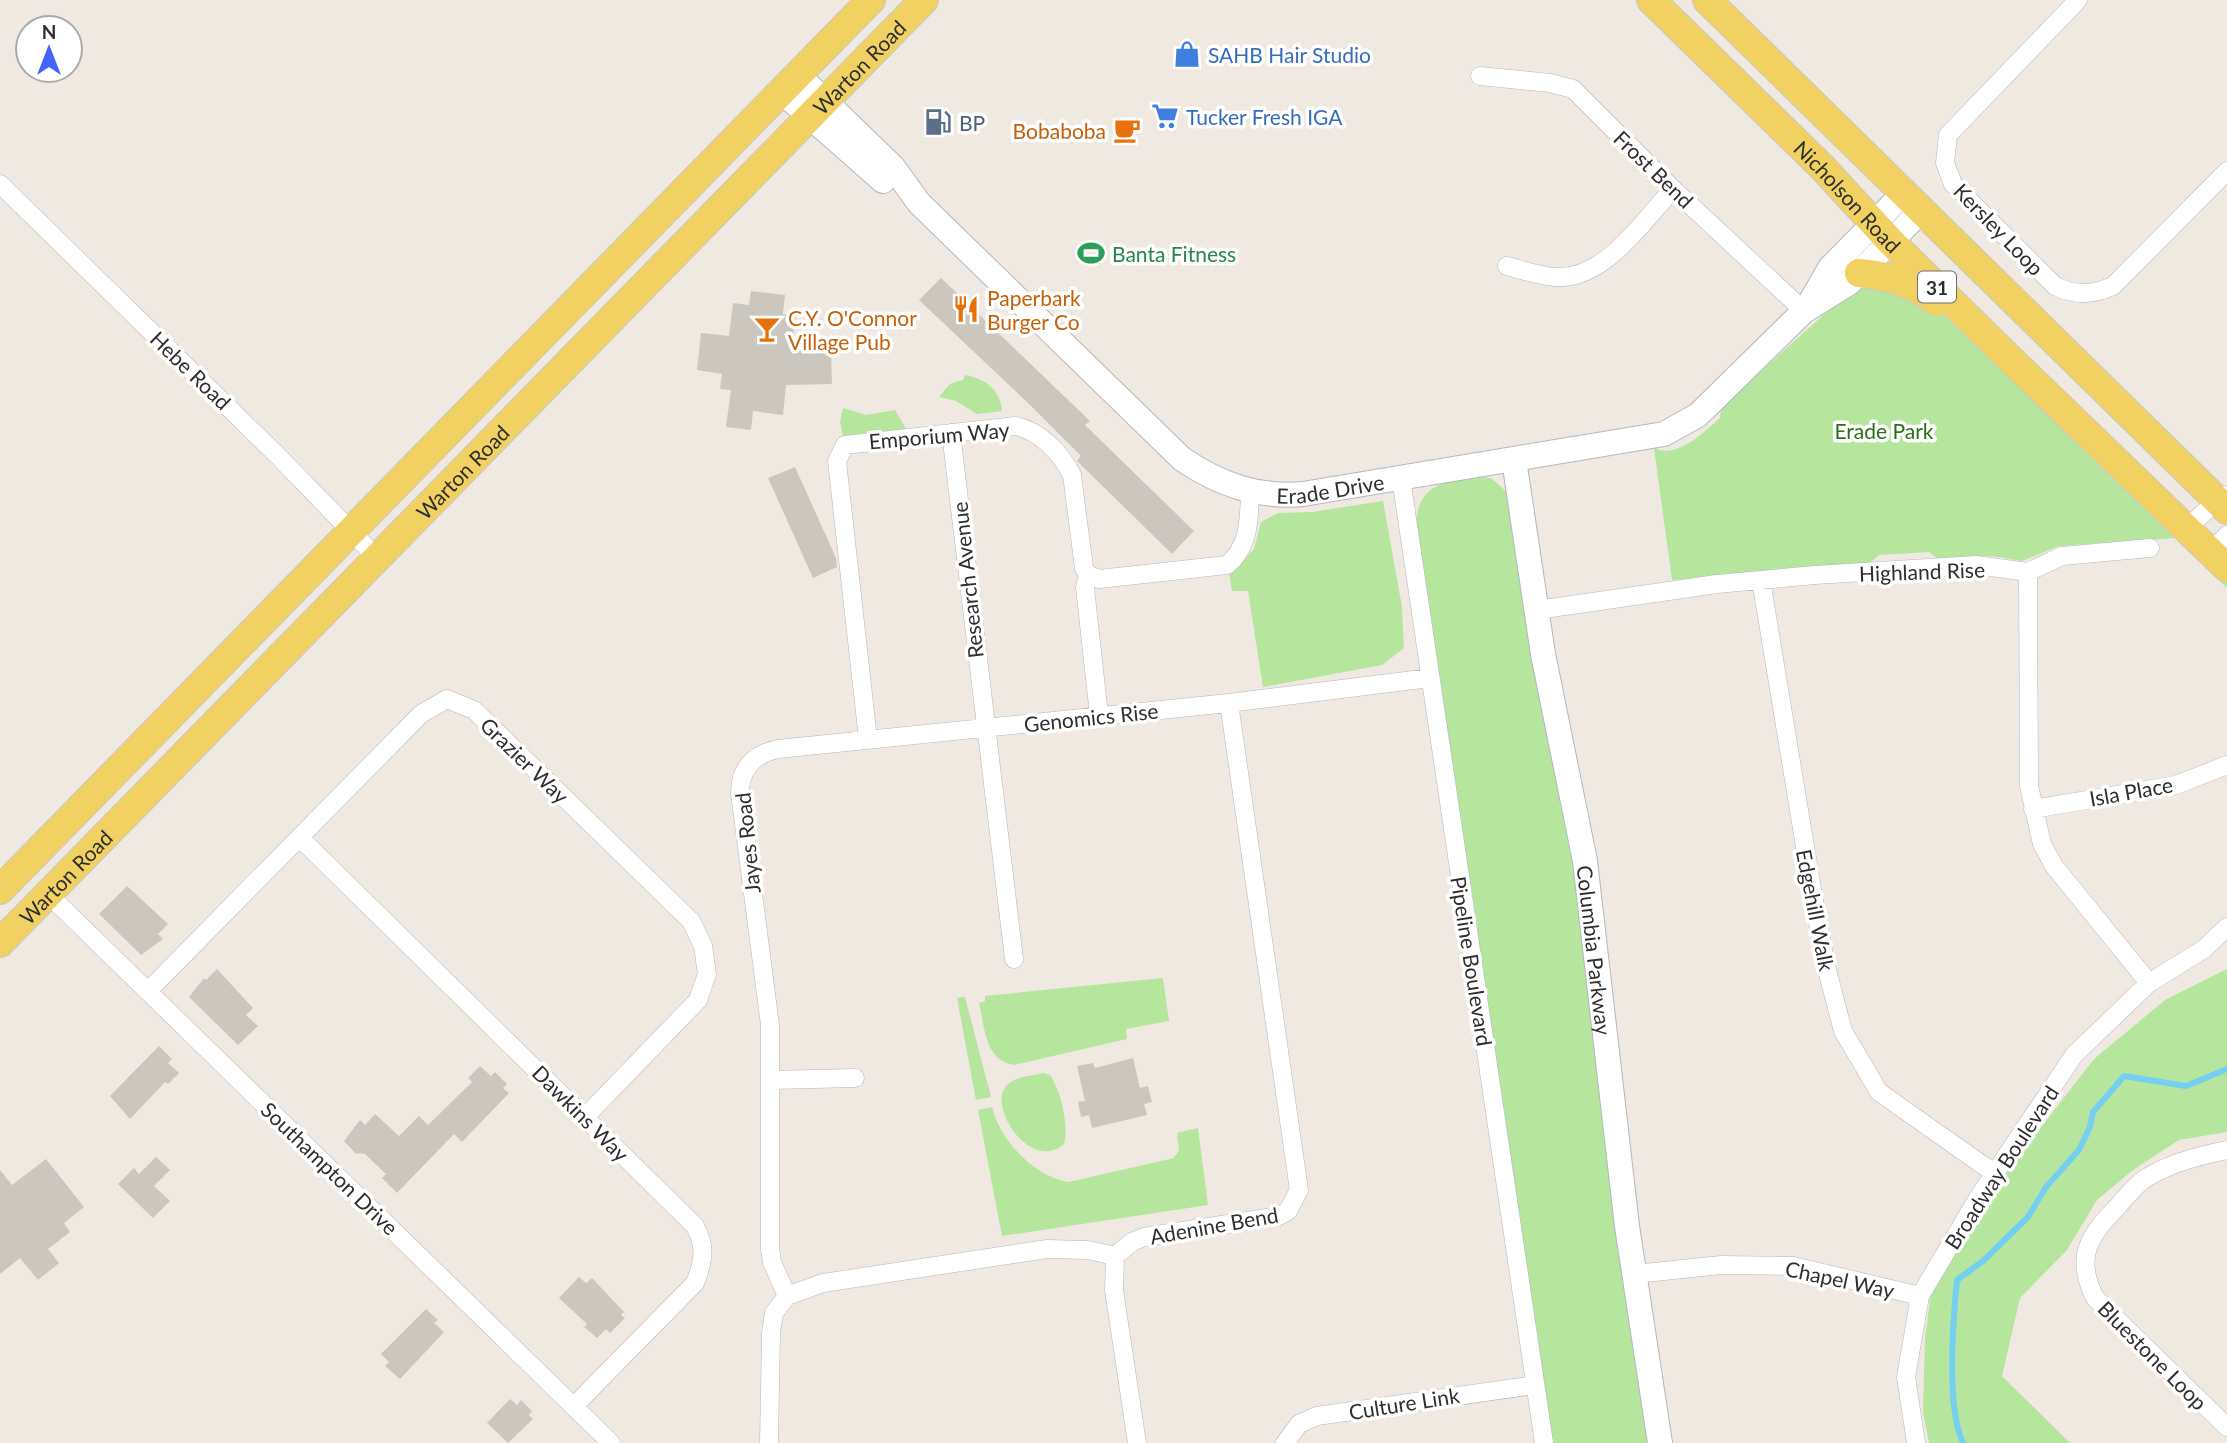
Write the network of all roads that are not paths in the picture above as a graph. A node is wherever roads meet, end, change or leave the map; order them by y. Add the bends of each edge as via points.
1 (871, 0) edge
2 (924, 0) edge
3 (1651, 0) edge
4 (1707, 0) edge
5 (2078, 0) edge
6 (1480, 76) dead end
7 (790, 83) junction
8 (818, 111) junction
9 (2227, 171) edge
10 (0, 184) edge
11 (1673, 190) junction
12 (1911, 204) junction
13 (1883, 233) junction
14 (1507, 266) dead end
15 (1859, 273) junction
16 (1804, 311) junction
17 (2006, 355) junction
18 (951, 433) junction
19 (1514, 460) junction
20 (1401, 478) junction
21 (1250, 491) junction
22 (2224, 501) edge
23 (2187, 528) junction
24 (349, 532) junction
25 (2150, 548) dead end
26 (2221, 552) edge
27 (378, 559) junction
28 (2028, 572) junction
29 (1088, 575) junction
30 (1761, 580) junction
31 (1537, 610) junction
32 (1430, 678) junction
33 (1229, 703) junction
34 (1099, 715) junction
35 (985, 728) junction
36 (868, 739) junction
37 (2227, 765) edge
38 (2033, 809) junction
39 (300, 838) junction
40 (0, 890) edge
41 (48, 894) junction
42 (2227, 928) edge
43 (0, 943) edge
44 (2227, 947) edge
45 (2204, 949) junction
46 (1014, 959) dead end
47 (2149, 984) junction
48 (148, 991) junction
49 (855, 1078) dead end
50 (772, 1080) junction
51 (585, 1117) junction
52 (2227, 1150) edge
53 (1993, 1173) junction
54 (1115, 1256) junction
55 (1634, 1274) junction
56 (787, 1296) junction
57 (1920, 1296) junction
58 (1535, 1385) junction
59 (574, 1406) junction
60 (2227, 1427) edge
61 (611, 1443) edge
62 (769, 1443) edge
63 (1135, 1443) edge
64 (1285, 1443) edge
65 (1544, 1443) edge
66 (1660, 1443) edge
67 (1916, 1443) edge

1 - 7 main road, Warton Road
2 - 8 main road, Warton Road
3 - 13 main road, Nicholson Road / 31
4 - 12 main road, Nicholson Road / 31
5 - 9 street, Kersley Loop via 1948,135 1945,163 1953,184 2055,286 2096,293 2113,286
6 - 11 street, Frost Bend via 1573,89
7 - 8 street, Erade Drive
7 - 24 main road, Warton Road
8 - 21 street, Erade Drive via 893,167 919,203 1182,459 1214,479
8 - 27 main road, Warton Road
10 - 24 street, Hebe Road via 278,456
11 - 14 street via 1602,263 1574,276 1555,277
11 - 16 street, Frost Bend
12 - 13 street, Erade Drive
12 - 22 main road, Nicholson Road / 31
13 - 15 street, Erade Drive
13 - 16 street, Erade Drive via 1830,268
13 - 17 main road, Nicholson Road / 31
15 - 16 street, Erade Drive
15 - 17 main road via 1882,274 1929,295
16 - 19 street, Erade Drive via 1685,423 1651,437
17 - 23 main road, Nicholson Road / 31
18 - 29 street, Emporium Way via 1016,426 1045,440 1072,475
18 - 35 street, Research Avenue
18 - 36 street, Emporium Way via 851,443 838,455
19 - 20 street, Erade Drive
19 - 31 street, Columbia Parkway
20 - 21 street, Erade Drive via 1303,494
20 - 32 street, Pipeline Boulevard
21 - 29 street via 1246,536 1227,565 1099,579
22 - 23 street
23 - 26 main road, Nicholson Road / 31
24 - 27 street, Hebe Road
24 - 40 main road, Warton Road
25 - 28 street via 2063,556
27 - 41 main road, Warton Road
28 - 30 street, Highland Rise via 1976,565
28 - 38 street via 2027,756
29 - 34 street, Emporium Way
30 - 31 street, Highland Rise
30 - 53 street, Edgehill Walk via 1812,895 1843,1031 1879,1091
31 - 55 street, Columbia Parkway via 1584,861
32 - 33 street, Genomics Rise
32 - 58 street, Pipeline Boulevard
33 - 34 street, Genomics Rise
33 - 54 street, Adenine Bend via 1299,1190 1288,1211 1279,1216 1144,1237
34 - 35 street, Genomics Rise
35 - 36 street, Jayes Road
35 - 46 street
36 - 50 street, Jayes Road via 764,752 747,765 740,784 770,1025
37 - 38 street, Isla Place via 2176,785
38 - 47 street via 2042,844 2054,866
39 - 48 street, Grazier Way
39 - 51 street, Dawkins Way
39 - 51 street, Grazier Way via 421,714 447,699 474,710 691,922 703,946 707,974 698,1000
41 - 43 main road, Warton Road
41 - 48 street, Southampton Drive
42 - 45 street, Broadway Boulevard
44 - 45 street, Broadway Boulevard
45 - 47 street, Broadway Boulevard
47 - 53 street, Broadway Boulevard via 2074,1055
48 - 59 street, Southampton Drive
49 - 50 street
50 - 56 street, Jayes Road via 770,1248
51 - 59 street, Dawkins Way via 695,1226 704,1244 695,1283
52 - 60 street, Bluestone Loop via 2145,1178 2098,1227 2085,1250 2087,1281 2095,1298
53 - 57 street, Broadway Boulevard
54 - 56 street via 1088,1250 1047,1250 823,1283
54 - 63 street via 1114,1290
55 - 57 street, Chapel Way via 1721,1265 1793,1266
55 - 66 street, Columbia Parkway
56 - 62 street via 774,1313 771,1333
57 - 67 street, Broadway Boulevard via 1906,1377
58 - 64 street, Culture Link via 1317,1416 1299,1424
58 - 65 street, Pipeline Boulevard
59 - 61 street, Southampton Drive

